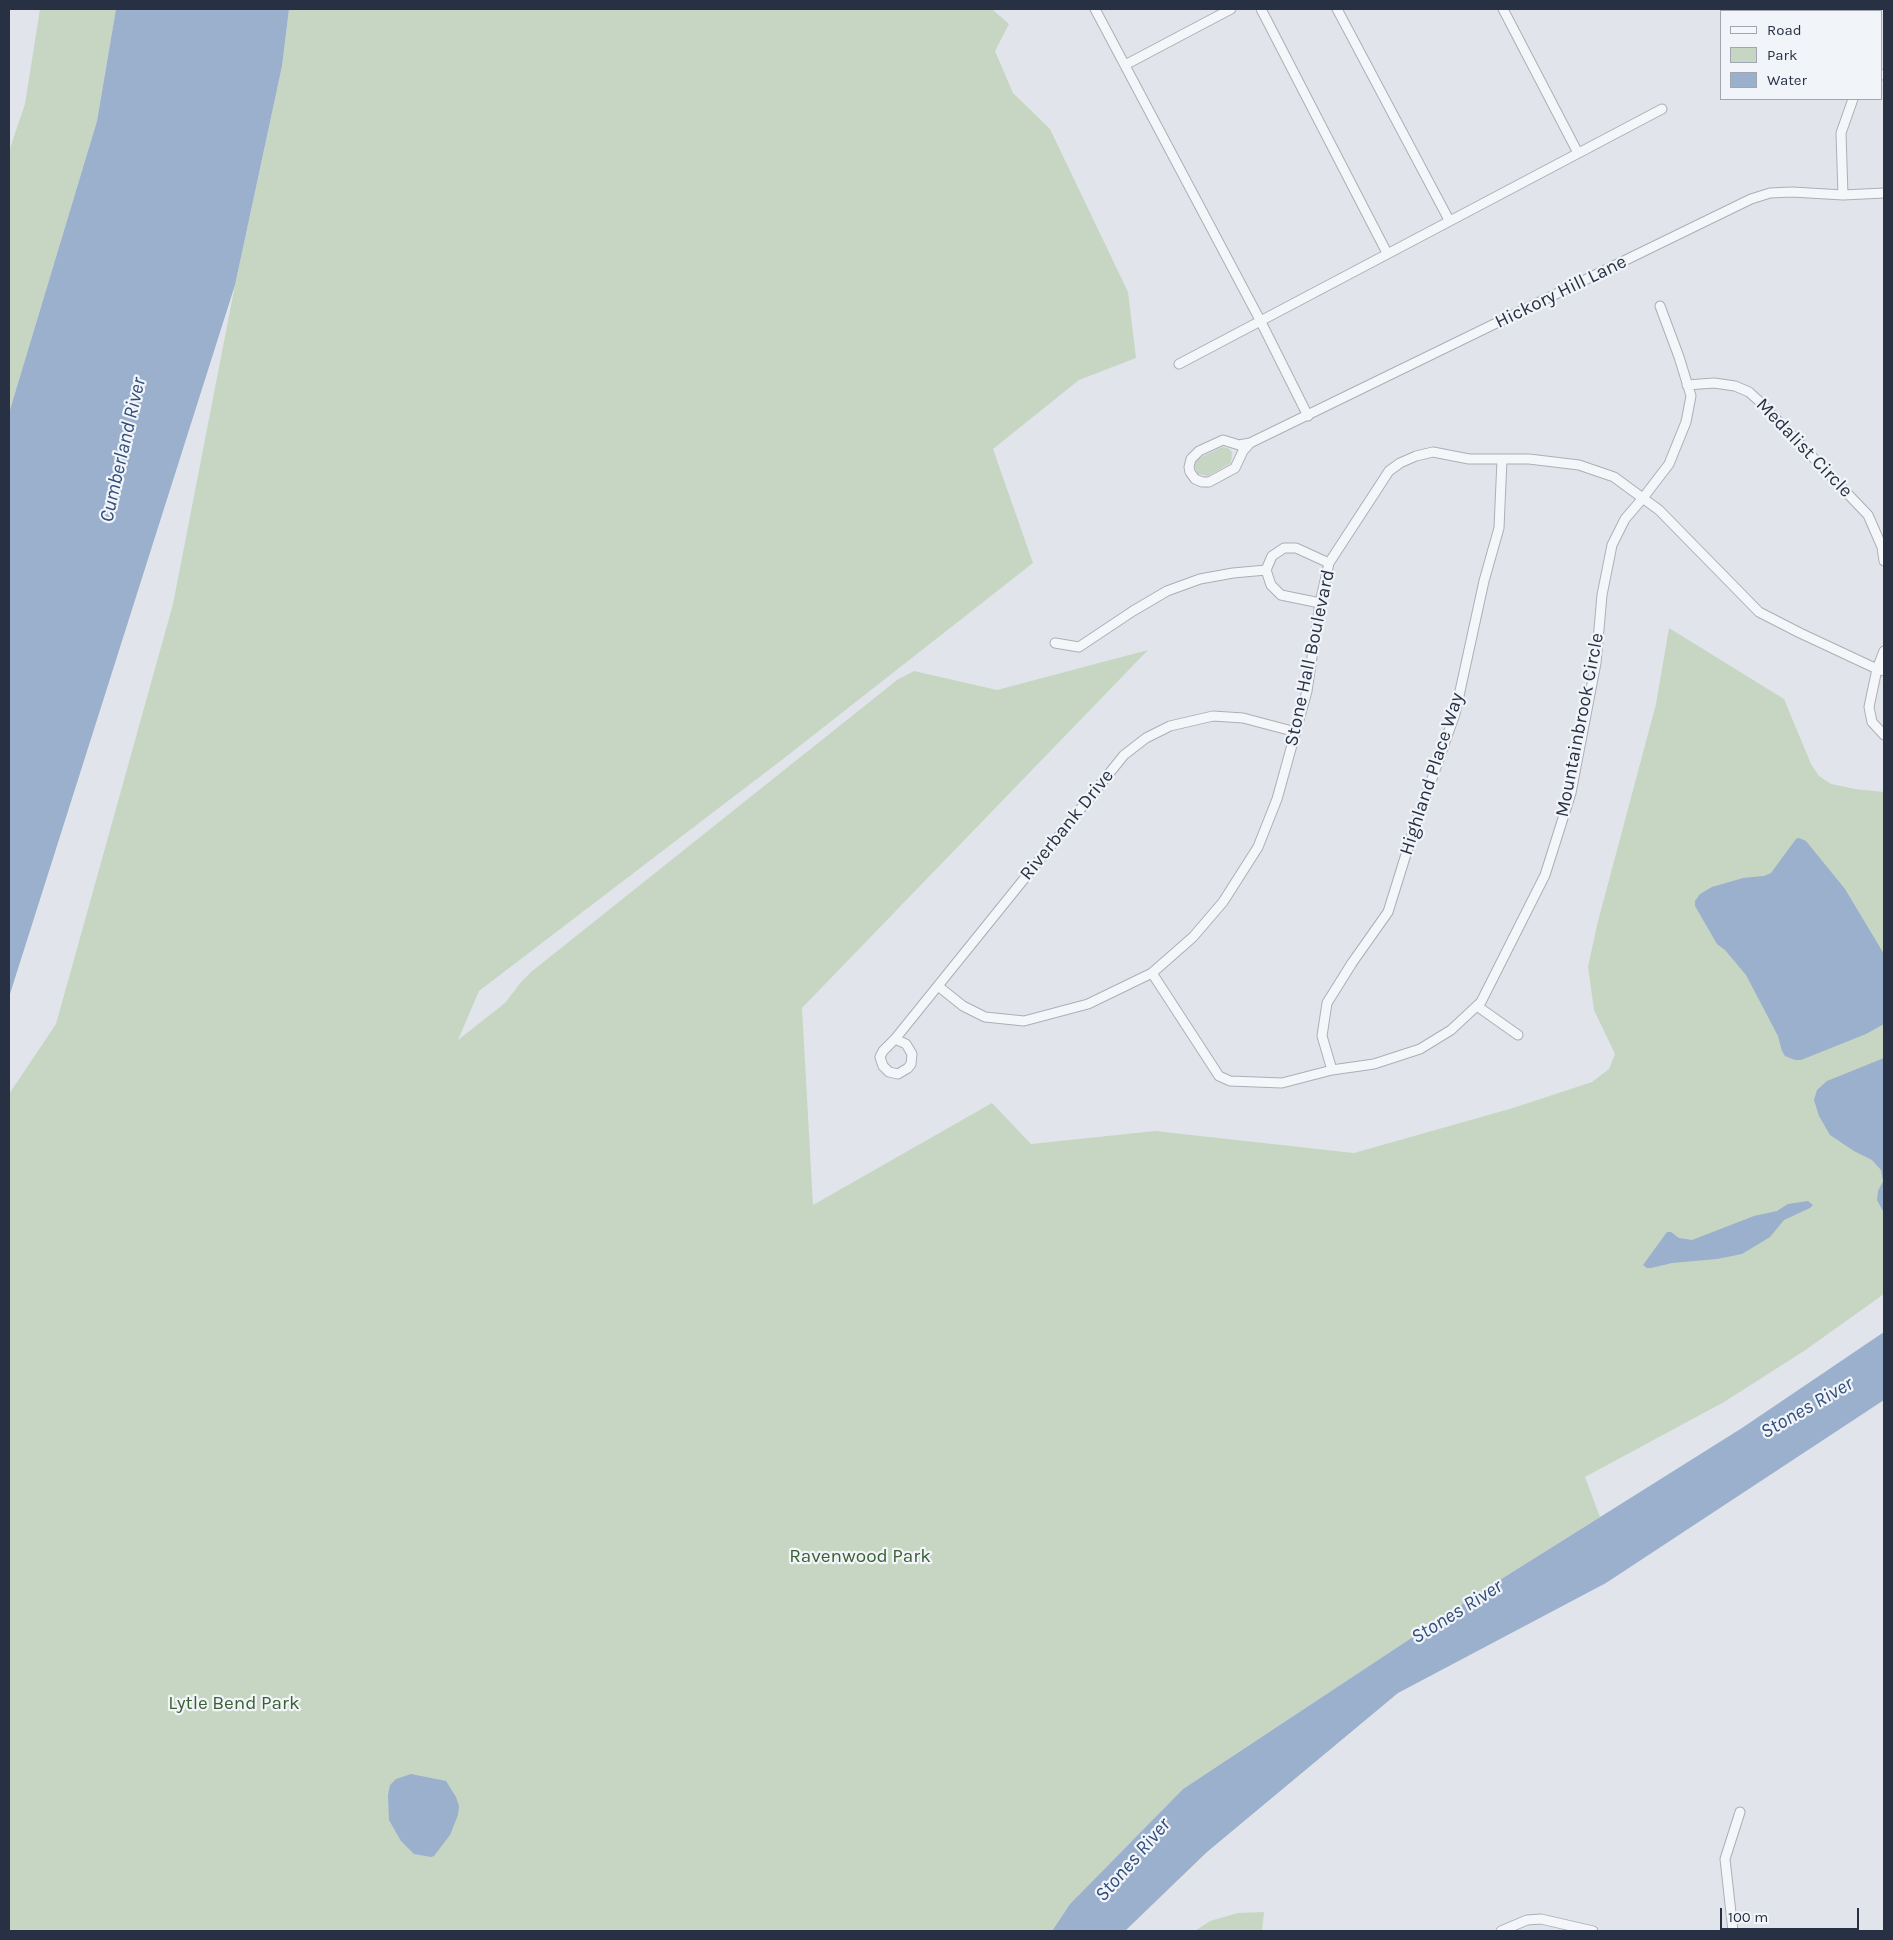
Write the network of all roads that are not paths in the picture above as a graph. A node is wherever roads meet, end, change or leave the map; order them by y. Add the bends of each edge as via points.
1 (1094, 9) edge
2 (1231, 9) edge
3 (1261, 9) edge
4 (1337, 9) edge
5 (1503, 9) edge
6 (1125, 65) junction
7 (1853, 100) edge
8 (1662, 109) dead end
9 (1578, 153) junction
10 (1884, 193) edge
11 (1843, 195) junction
12 (1450, 220) junction
13 (1387, 253) junction
14 (1660, 306) dead end
15 (1260, 320) junction
16 (1178, 364) dead end
17 (1687, 385) junction
18 (1308, 416) junction
19 (1250, 443) junction
20 (1502, 460) junction
21 (1643, 498) junction
22 (1884, 561) edge
23 (1329, 563) junction
24 (1266, 570) junction
25 (1320, 603) junction
26 (1056, 643) dead end
27 (1884, 651) edge
28 (1881, 670) edge
29 (1296, 732) junction
30 (1884, 735) edge
31 (1152, 973) junction
32 (938, 986) junction
33 (1477, 1006) junction
34 (1518, 1035) dead end
35 (896, 1039) dead end
36 (1332, 1070) junction
37 (1740, 1812) dead end
38 (1502, 1931) edge
39 (1593, 1931) edge
40 (1733, 1931) edge

1 - 6 street
2 - 6 street
3 - 13 street
4 - 12 street
5 - 9 street
6 - 15 street
7 - 11 street via 1841,133
8 - 9 street
9 - 12 street
10 - 11 street, Hickory Hill Lane
11 - 18 street, Hickory Hill Lane via 1792,192 1770,193 1750,199
12 - 13 street
13 - 15 street
14 - 17 street, Mountainbrook Circle
15 - 16 street
15 - 18 street
17 - 21 street, Mountainbrook Circle via 1691,396 1686,422 1668,464
17 - 22 street, Medalist Circle via 1714,383 1749,392 1868,515 1882,547
18 - 19 street, Hickory Hill Lane
19 - 19 street, Hickory Hill Lane via 1239,445 1223,440 1199,451 1191,459 1190,472 1195,479 1209,482 1235,468
20 - 21 street, Stone Hall Boulevard via 1529,459 1579,465 1614,478
20 - 23 street, Stone Hall Boulevard via 1469,459 1433,452 1400,463 1389,471
20 - 36 street, Highland Place Way via 1499,528 1454,714 1388,912 1327,1003 1322,1036
21 - 28 street, Stone Hall Boulevard via 1659,510 1759,612
21 - 33 street, Mountainbrook Circle via 1625,519 1612,545 1602,595 1596,663 1570,792 1545,874
23 - 24 street via 1296,548 1284,548 1272,556
23 - 25 street, Stone Hall Boulevard
24 - 25 street via 1271,585 1281,595
24 - 26 street via 1200,579 1150,601 1079,647
25 - 29 street, Stone Hall Boulevard via 1307,691
27 - 28 street
28 - 30 street via 1869,711 1874,726
29 - 31 street, Stone Hall Boulevard via 1277,800 1258,847 1224,902 1193,937
29 - 32 street, Riverbank Drive via 1244,718 1213,716 1170,726 1146,738 1124,755
31 - 32 street, Stone Hall Boulevard via 1088,1004 1024,1021 986,1017 963,1006
31 - 36 street, Mountainbrook Circle via 1219,1076 1230,1081 1282,1083
32 - 35 street, Riverbank Drive
33 - 34 street
33 - 36 street, Mountainbrook Circle via 1451,1030 1420,1049 1374,1064
37 - 40 street via 1725,1859
38 - 39 street via 1527,1920 1541,1919

